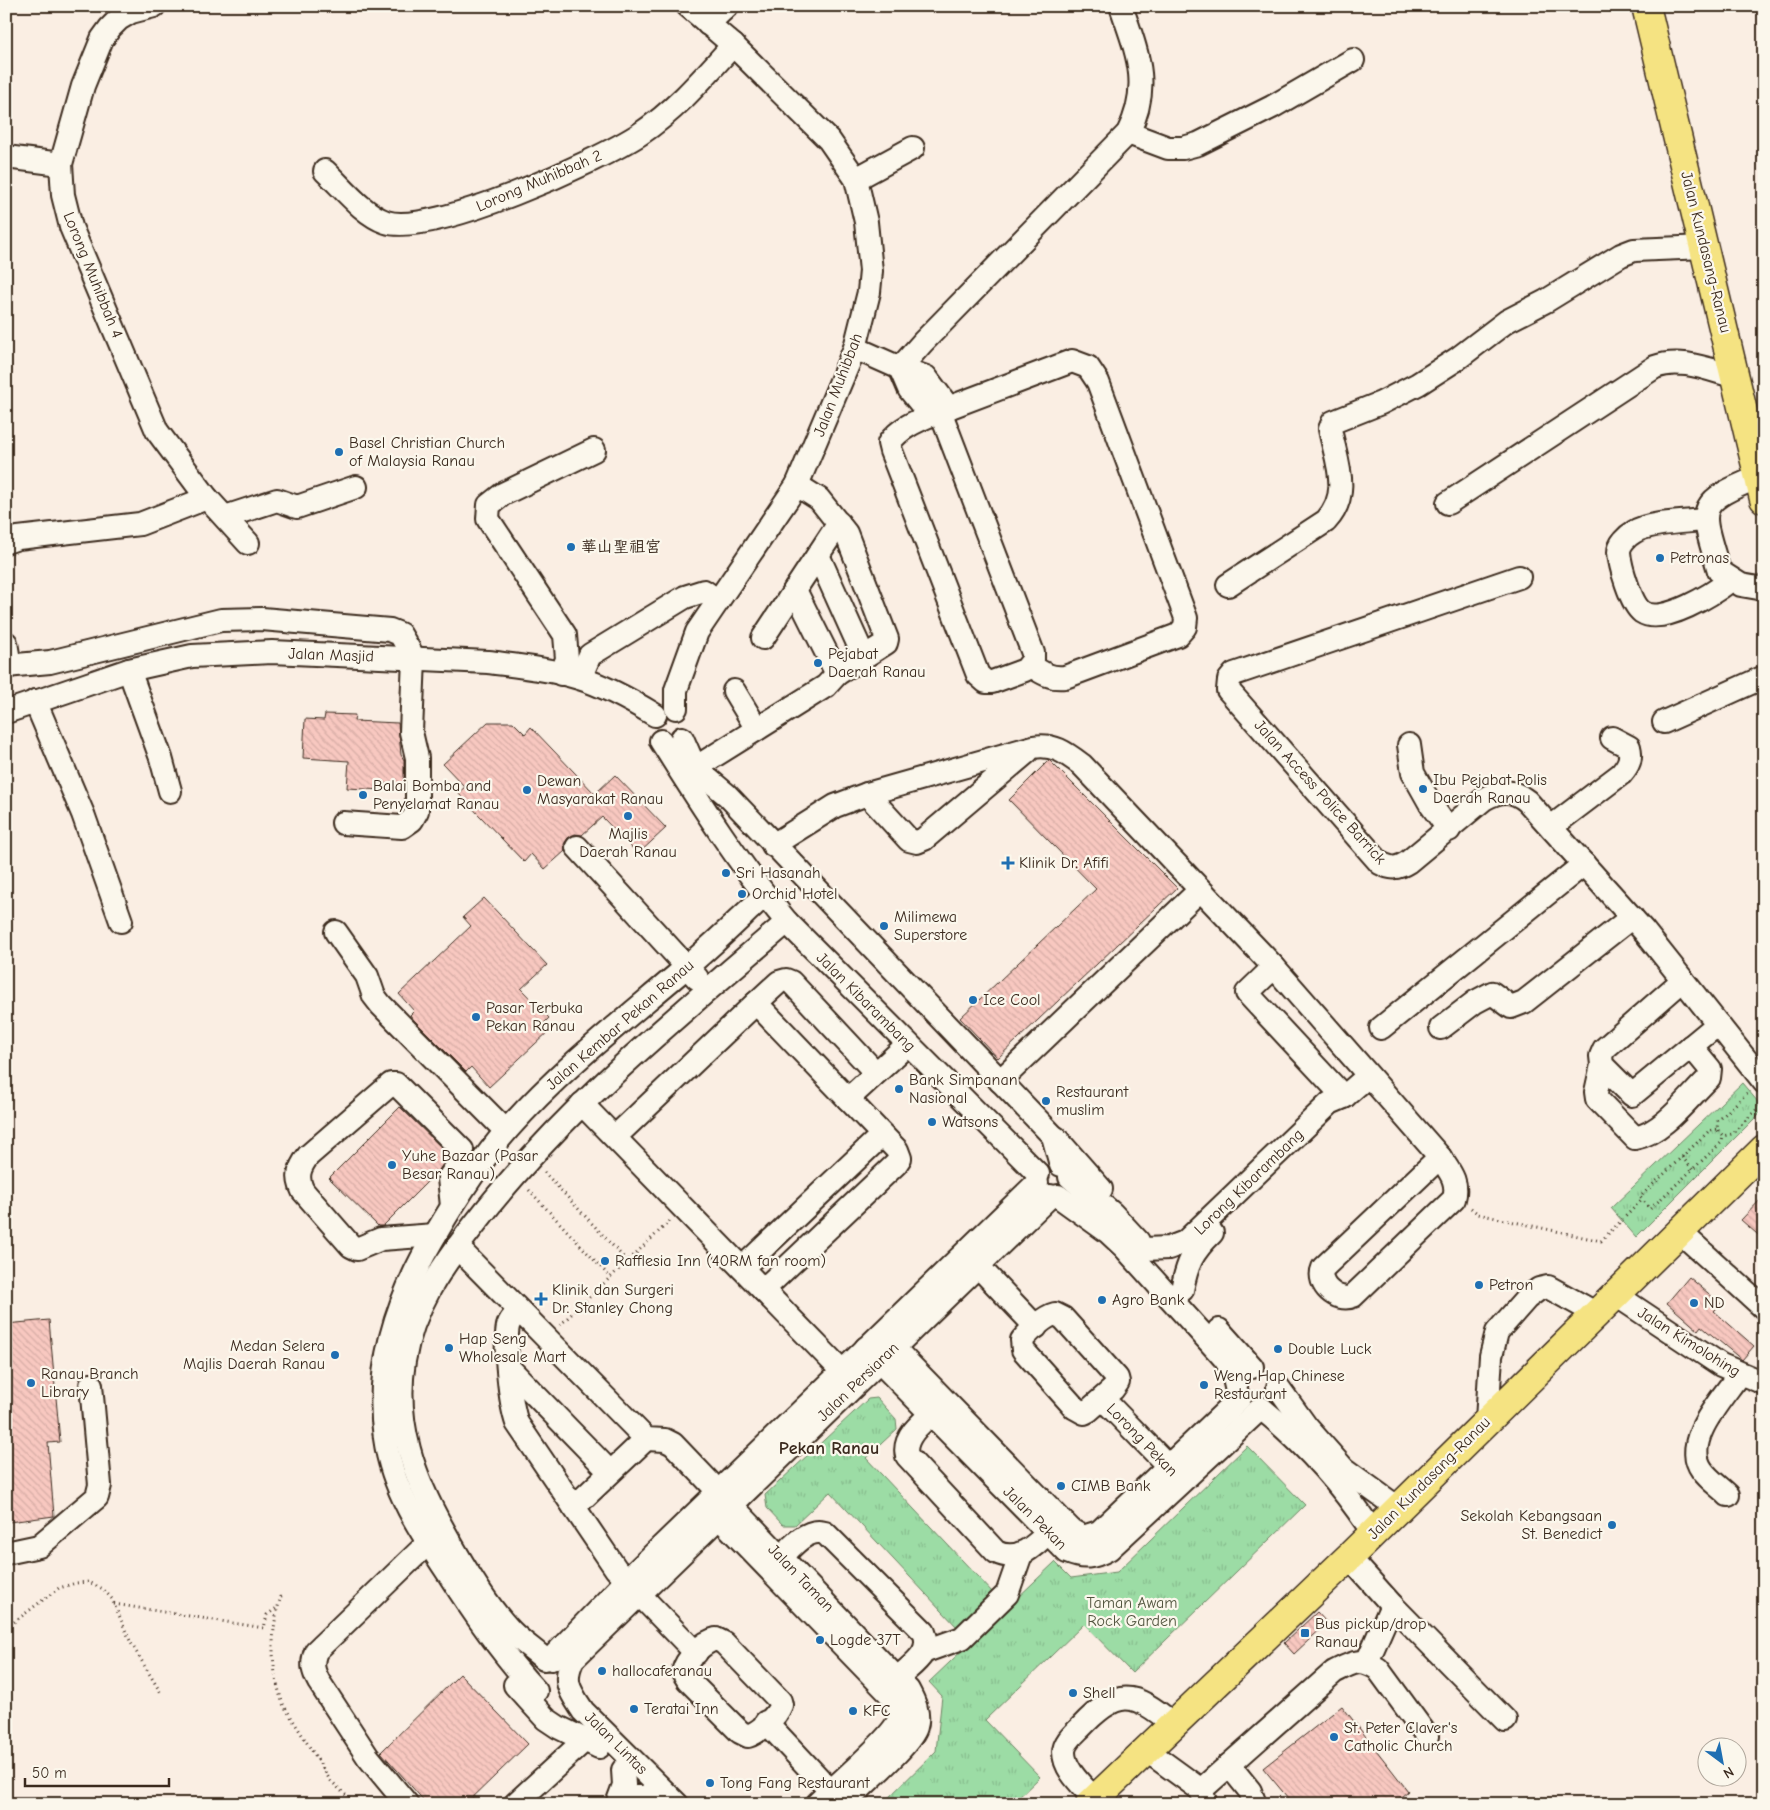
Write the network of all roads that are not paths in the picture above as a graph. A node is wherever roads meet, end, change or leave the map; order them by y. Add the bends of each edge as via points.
1 (154, 6) edge
2 (688, 6) edge
3 (727, 6) edge
4 (1121, 6) edge
5 (1646, 6) edge
6 (708, 24) junction
7 (733, 45) junction
8 (1353, 60) dead end
9 (1128, 133) junction
10 (913, 148) dead end
11 (6, 157) edge
12 (61, 164) junction
13 (326, 172) dead end
14 (856, 179) junction
15 (1705, 247) junction
16 (855, 348) junction
17 (900, 368) junction
18 (1736, 377) junction
19 (940, 411) junction
20 (594, 450) dead end
21 (797, 485) junction
22 (356, 487) dead end
23 (1761, 488) edge
24 (207, 498) junction
25 (1448, 503) dead end
26 (224, 517) junction
27 (1705, 520) junction
28 (840, 523) junction
29 (6, 542) edge
30 (248, 543) dead end
31 (818, 555) junction
32 (1518, 577) dead end
33 (1731, 580) junction
34 (1228, 585) dead end
35 (1764, 589) edge
36 (795, 590) junction
37 (718, 601) junction
38 (763, 638) dead end
39 (6, 643) edge
40 (864, 657) junction
41 (414, 658) junction
42 (1030, 665) junction
43 (8, 666) edge
44 (129, 670) junction
45 (837, 674) junction
46 (571, 676) junction
47 (1764, 677) edge
48 (734, 691) dead end
49 (35, 701) junction
50 (676, 708) junction
51 (6, 712) edge
52 (654, 715) junction
53 (1664, 722) dead end
54 (757, 729) junction
55 (1612, 738) dead end
56 (671, 739) junction
57 (1409, 745) dead end
58 (1033, 747) junction
59 (695, 768) junction
60 (170, 791) dead end
61 (867, 794) junction
62 (343, 823) dead end
63 (1551, 827) junction
64 (1449, 830) junction
65 (728, 841) junction
66 (773, 845) junction
67 (577, 847) dead end
68 (1584, 864) junction
69 (1199, 890) junction
70 (765, 895) junction
71 (1632, 917) junction
72 (121, 922) dead end
73 (787, 922) junction
74 (336, 932) dead end
75 (687, 967) junction
76 (1274, 967) junction
77 (1683, 980) junction
78 (708, 990) junction
79 (756, 1003) junction
80 (1308, 1006) junction
81 (1718, 1024) junction
82 (1381, 1028) dead end
83 (1441, 1028) dead end
84 (1282, 1030) junction
85 (908, 1044) junction
86 (1691, 1046) junction
87 (1602, 1065) junction
88 (876, 1073) junction
89 (1368, 1076) junction
90 (1762, 1080) edge
91 (1000, 1081) junction
92 (1632, 1095) junction
93 (1344, 1097) junction
94 (848, 1099) junction
95 (582, 1104) junction
96 (1611, 1115) junction
97 (506, 1131) junction
98 (882, 1135) junction
99 (1053, 1136) junction
100 (615, 1137) junction
101 (1764, 1149) edge
102 (1440, 1157) junction
103 (1066, 1171) junction
104 (1046, 1187) junction
105 (452, 1206) junction
106 (1680, 1232) junction
107 (435, 1235) junction
108 (1138, 1241) junction
109 (457, 1247) junction
110 (978, 1266) junction
111 (742, 1268) junction
112 (763, 1290) junction
113 (1182, 1290) junction
114 (1606, 1305) junction
115 (1764, 1307) edge
116 (520, 1310) junction
117 (1036, 1327) junction
118 (880, 1348) junction
119 (508, 1367) junction
120 (1252, 1367) junction
121 (842, 1372) junction
122 (1739, 1374) junction
123 (1764, 1383) edge
124 (91, 1385) dead end
125 (1278, 1388) junction
126 (1238, 1392) junction
127 (1103, 1399) junction
128 (938, 1408) junction
129 (1261, 1408) junction
130 (1487, 1420) junction
131 (646, 1439) junction
132 (610, 1472) junction
133 (1175, 1474) junction
134 (1728, 1495) dead end
135 (718, 1504) junction
136 (574, 1506) junction
137 (1398, 1508) junction
138 (1054, 1526) junction
139 (1373, 1533) junction
140 (428, 1543) junction
141 (6, 1553) edge
142 (1021, 1554) junction
143 (1350, 1558) junction
144 (776, 1565) junction
145 (633, 1587) junction
146 (1392, 1605) junction
147 (476, 1617) junction
148 (926, 1651) junction
149 (696, 1653) junction
150 (548, 1659) junction
151 (1367, 1662) junction
152 (566, 1676) junction
153 (898, 1678) junction
154 (538, 1693) junction
155 (1505, 1720) dead end
156 (766, 1722) junction
157 (1173, 1724) junction
158 (1427, 1736) dead end
159 (593, 1743) junction
160 (1146, 1750) junction
161 (1229, 1765) junction
162 (623, 1770) junction
163 (1204, 1797) edge
164 (653, 1800) edge
165 (398, 1801) edge
166 (833, 1801) edge
167 (1092, 1802) edge
168 (515, 1804) edge
169 (618, 1804) edge
170 (677, 1804) edge
171 (1255, 1804) edge

1 - 12 street, Lorong Muhibbah 4 via 119,19 102,39 83,86
2 - 6 street, Jalan Muhibbah
3 - 6 street
4 - 9 street via 1139,60 1142,82 1137,113
5 - 15 highway, Jalan Kundasang-Ranau
6 - 7 street, Jalan Muhibbah
7 - 13 street, Lorong Muhibbah 2 via 679,102 641,133 571,169 466,212 420,224 386,222 371,214
7 - 14 street, Jalan Muhibbah via 829,140
8 - 9 street via 1272,107 1198,144 1168,148
9 - 17 street
10 - 14 street
11 - 12 street
12 - 24 street, Lorong Muhibbah 4 via 62,195 71,227 157,431
14 - 16 street, Jalan Muhibbah via 866,222 871,271
15 - 18 highway, Jalan Kundasang-Ranau
15 - 34 street via 1649,248 1628,252 1507,321 1418,384 1334,422 1330,429 1341,494 1333,514
16 - 17 street
16 - 21 street, Jalan Muhibbah
17 - 19 street via 926,377
18 - 23 highway, Jalan Kundasang-Ranau
18 - 25 street via 1682,363 1666,362 1655,366
19 - 42 street via 1033,653
19 - 42 street via 919,419 894,436 890,443 891,451 978,675 986,682 992,682 1025,670
19 - 42 street via 1072,362 1088,367 1098,382 1186,618 1185,627 1178,635 1066,677 1055,678
20 - 46 street via 503,494 489,505 488,519 565,635
21 - 28 street via 819,499
21 - 37 street, Jalan Muhibbah
22 - 26 street via 297,506 277,500
23 - 27 street via 1723,492 1706,510
24 - 26 street, Lorong Muhibbah 4
24 - 29 street via 140,524
26 - 30 street, Lorong Muhibbah 4
27 - 33 street via 1719,571
27 - 33 street via 1635,531 1623,541 1619,551 1632,600 1642,612 1657,616 1689,606
28 - 31 street
28 - 40 street via 887,639 886,643
31 - 36 street
31 - 40 street
32 - 64 street, Jalan Access Police Barrick via 1234,674 1228,680 1228,690 1380,863 1389,868 1399,868
33 - 35 street
36 - 38 street
36 - 45 street
37 - 46 street via 704,591 685,597 590,655
37 - 50 street, Jalan Muhibbah via 697,632 688,653 676,690
39 - 43 street
40 - 45 street
41 - 43 street via 400,634 390,630 262,619 221,620 50,662
41 - 44 street, Jalan Masjid via 272,652 192,656
41 - 46 street, Jalan Masjid via 488,662
41 - 62 street via 411,732 418,758 417,811 412,820 402,827
44 - 49 street, Jalan Masjid
44 - 60 street
45 - 54 street via 826,686
46 - 52 street, Jalan Masjid
47 - 53 street
48 - 54 street
49 - 51 street, Jalan Masjid
49 - 72 street via 82,814
50 - 52 street via 664,708
50 - 56 street via 687,721 687,727
52 - 56 street via 653,732
54 - 59 street
55 - 63 street via 1629,747 1628,765 1621,774
56 - 59 street, Jalan Kibarambang
56 - 65 street, Jalan Kibarambang via 700,803
57 - 64 street via 1414,773 1431,806
58 - 61 street
58 - 61 street via 924,839 916,842 909,840
58 - 69 street via 1056,748 1082,764
59 - 65 street, Jalan Kibarambang
59 - 66 street via 728,795
61 - 66 street via 835,806
63 - 64 street, Jalan Access Police Barrick via 1528,801 1506,791 1484,799
63 - 68 street, Jalan Access Police Barrick
65 - 70 street, Jalan Kibarambang
66 - 91 street
67 - 75 street
68 - 71 street, Jalan Access Police Barrick
68 - 82 street
69 - 76 street
69 - 91 street
70 - 73 street, Jalan Kibarambang
70 - 75 street, Jalan Kembar Pekan Ranau
71 - 77 street, Jalan Access Police Barrick
71 - 83 street via 1524,1002 1511,1006 1492,993
73 - 78 street, Jalan Kembar Pekan Ranau
73 - 85 street, Jalan Kibarambang
74 - 97 street via 367,976 381,1005
75 - 78 street
75 - 97 street, Jalan Kembar Pekan Ranau via 578,1058
76 - 80 street
76 - 84 street via 1247,993
77 - 81 street, Jalan Access Police Barrick
77 - 87 street via 1604,1049
78 - 95 street, Jalan Kembar Pekan Ranau
79 - 88 street via 779,982 791,982
79 - 94 street
79 - 100 street
80 - 84 street
80 - 89 street
81 - 86 street
81 - 90 street, Jalan Access Police Barrick
84 - 93 street
85 - 88 street
85 - 104 street, Jalan Kibarambang
86 - 92 street
86 - 96 street via 1710,1070 1709,1078 1657,1129 1635,1138
87 - 92 street
87 - 96 street via 1597,1099
88 - 94 street
89 - 93 street, Lorong Kibarambang
89 - 102 street
91 - 99 street
92 - 96 street
93 - 108 street, Lorong Kibarambang via 1330,1103 1185,1242 1169,1248
93 - 113 street, Lorong Kibarambang via 1339,1112 1194,1252 1186,1267
94 - 98 street
95 - 100 street
95 - 109 street, Jalan Kembar Pekan Ranau via 515,1175
97 - 105 street, Jalan Kembar Pekan Ranau
98 - 111 street
98 - 112 street via 897,1150 900,1158 896,1164
99 - 103 street
99 - 108 street via 1115,1204
100 - 111 street
101 - 106 highway, Jalan Kundasang-Ranau
102 - 102 street via 1323,1268 1320,1274 1322,1282 1338,1297 1346,1299 1353,1296 1454,1199 1455,1180
103 - 104 street via 1069,1187
103 - 104 street via 1050,1163 1040,1169
103 - 108 street
104 - 110 street, Jalan Persiaran
104 - 118 street, Jalan Persiaran
104 - 126 street, Jalan Kibarambang via 1102,1227 1124,1248 1225,1359
105 - 107 street, Jalan Kembar Pekan Ranau
105 - 107 street via 449,1178 462,1159 462,1150 396,1084 391,1084 301,1165 298,1173 303,1191 351,1246 357,1249 382,1239
106 - 114 highway, Jalan Kundasang-Ranau
106 - 115 street
107 - 140 street, Jalan Kembar Pekan Ranau via 400,1301 384,1368 382,1404 385,1439 392,1467 402,1495
108 - 113 street
109 - 116 street
109 - 150 street, Jalan Kembar Pekan Ranau via 432,1283 411,1330 401,1392 402,1424 414,1469 456,1553 511,1631
110 - 117 street
110 - 118 street, Jalan Persiaran
111 - 112 street
112 - 121 street
113 - 120 street
114 - 122 street, Jalan Kimolohing
114 - 130 highway, Jalan Kundasang-Ranau
114 - 130 street, Jalan Kimolohing via 1548,1287 1527,1298 1497,1332 1491,1356
116 - 119 street via 508,1326
116 - 131 street
117 - 127 street, Lorong Pekan via 1050,1315 1063,1318 1117,1378 1116,1386
117 - 127 street, Lorong Pekan via 1022,1340 1023,1350 1075,1408 1084,1413
118 - 121 street, Jalan Persiaran
118 - 128 street, Jalan Pekan
118 - 135 street, Jalan Persiaran
119 - 132 street
119 - 136 street via 512,1408 517,1423
120 - 125 street via 1265,1367 1275,1375
120 - 126 street via 1241,1374
121 - 135 street, Jalan Persiaran
122 - 123 street, Jalan Kimolohing
122 - 134 street via 1700,1432 1696,1450 1703,1471
124 - 141 street via 100,1485 97,1496 39,1546
125 - 129 street via 1273,1400
125 - 137 street via 1344,1469
126 - 129 street via 1249,1406
126 - 133 street, Jalan Pekan
127 - 133 street, Lorong Pekan
128 - 138 street, Jalan Pekan
128 - 142 street via 907,1442 905,1449 910,1463 996,1552 1012,1557
129 - 133 street, Jalan Pekan
129 - 139 street via 1293,1434 1335,1480
130 - 137 highway, Jalan Kundasang-Ranau
131 - 132 street
131 - 135 street, Jalan Taman via 673,1444
132 - 136 street
133 - 138 street, Jalan Pekan via 1109,1550 1098,1556 1087,1558 1067,1552
135 - 144 street, Jalan Taman
135 - 145 street, Jalan Persiaran
136 - 145 street via 616,1568
137 - 139 highway, Jalan Kundasang-Ranau
138 - 142 street
139 - 143 highway, Jalan Kundasang-Ranau
140 - 147 street, Jalan Kembar Pekan Ranau
140 - 165 street via 316,1651 312,1662 314,1674
142 - 148 street via 1007,1594 962,1638
143 - 146 street
143 - 157 highway, Jalan Kundasang-Ranau
144 - 148 street via 806,1534 817,1530 825,1533 924,1632 928,1642
144 - 153 street, Jalan Taman
144 - 166 street, Jalan Taman via 889,1693 898,1708 899,1716 892,1732
145 - 149 street
145 - 150 street, Jalan Persiaran
145 - 152 street, Jalan Persiaran via 573,1659
146 - 151 street
146 - 155 street
147 - 154 street, Jalan Kembar Pekan Ranau
147 - 159 street via 487,1654 546,1719 558,1728
148 - 153 street
149 - 156 street via 684,1666 684,1676 740,1732 753,1735
149 - 156 street via 710,1640 716,1639 730,1650 780,1701 780,1708
150 - 152 street via 562,1665
150 - 154 street via 531,1670 530,1681
151 - 158 street via 1378,1669
151 - 161 street via 1352,1663 1334,1672
152 - 154 street via 559,1692 547,1696
152 - 170 street, Jalan Lintas via 583,1711
153 - 166 street, Jalan Taman via 915,1702 916,1728 907,1741
154 - 159 street, Jalan Lintas via 582,1729
156 - 166 street
157 - 160 highway, Jalan Kundasang-Ranau
157 - 167 street via 1139,1700 1118,1699 1099,1708 1067,1741 1064,1750 1065,1760
159 - 162 street, Jalan Lintas
159 - 168 street
160 - 163 street
160 - 167 highway, Jalan Kundasang-Ranau
161 - 163 street
161 - 171 street via 1250,1791
162 - 164 street, Jalan Lintas
162 - 169 street via 624,1785
164 - 169 street via 636,1797

